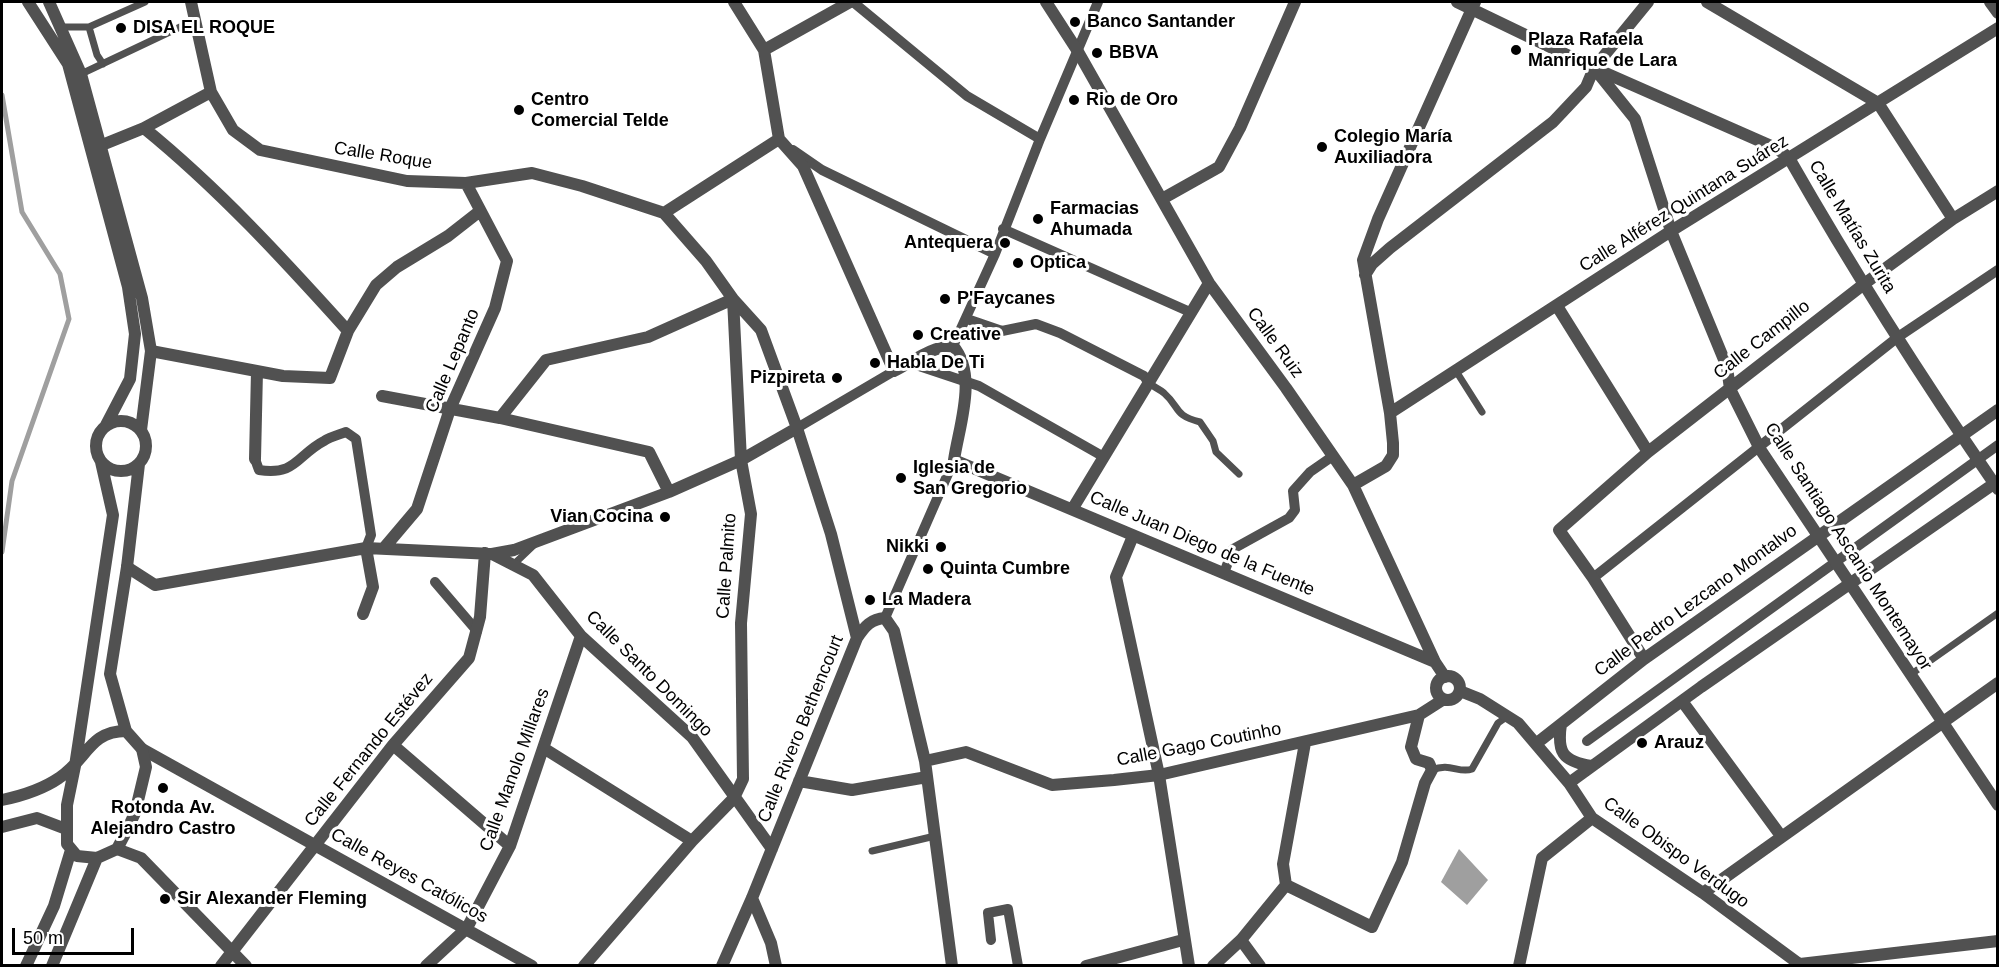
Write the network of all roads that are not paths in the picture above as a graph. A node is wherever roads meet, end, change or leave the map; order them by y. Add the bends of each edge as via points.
1 (28, 2) edge
2 (49, 2) edge
3 (145, 2) edge
4 (191, 2) edge
5 (734, 2) edge
6 (851, 2) edge
7 (1046, 2) edge
8 (1098, 2) edge
9 (1295, 2) edge
10 (1457, 2) edge
11 (1648, 2) edge
12 (1707, 2) edge
13 (1990, 2) edge
14 (1474, 5) edge
15 (1998, 13) edge
16 (196, 20) junction
17 (58, 27) junction
18 (89, 27) junction
19 (1998, 28) edge
20 (764, 50) junction
21 (1077, 50) junction
22 (103, 64) junction
23 (1594, 68) junction
24 (81, 74) junction
25 (212, 92) junction
26 (1878, 103) junction
27 (144, 128) junction
28 (1040, 139) junction
29 (779, 140) junction
30 (102, 145) junction
31 (1789, 158) junction
32 (466, 183) junction
33 (1998, 191) edge
34 (1162, 199) junction
35 (480, 211) junction
36 (664, 213) junction
37 (1953, 219) junction
38 (1003, 230) junction
39 (1671, 231) junction
40 (1372, 236) junction
41 (1390, 249) junction
42 (995, 254) junction
43 (1998, 270) edge
44 (1365, 275) junction
45 (1209, 283) junction
46 (1864, 284) junction
47 (733, 299) junction
48 (1557, 306) junction
49 (1190, 312) junction
50 (967, 319) junction
51 (348, 331) junction
52 (1898, 337) junction
53 (955, 348) junction
54 (151, 351) junction
55 (910, 363) junction
56 (257, 371) junction
57 (894, 371) junction
58 (1456, 371) junction
59 (1148, 381) junction
60 (966, 384) junction
61 (1730, 389) junction
62 (382, 396) dead end
63 (450, 409) junction
64 (1998, 410) edge
65 (1482, 412) dead end
66 (1390, 413) junction
67 (500, 418) junction
68 (105, 427) junction
69 (797, 428) junction
70 (141, 430) junction
71 (1960, 436) junction
72 (1998, 444) edge
73 (1760, 449) junction
74 (1648, 452) junction
75 (1333, 456) junction
76 (1104, 457) junction
77 (255, 459) joint
78 (1976, 459) junction
79 (741, 460) junction
80 (954, 460) junction
81 (101, 462) junction
82 (139, 464) junction
83 (1239, 474) dead end
84 (1353, 485) junction
85 (1996, 485) edge
86 (669, 492) junction
87 (1073, 508) junction
88 (1133, 536) junction
89 (1817, 536) junction
90 (540, 539) junction
91 (366, 548) junction
92 (384, 548) junction
93 (489, 553) junction
94 (1834, 562) junction
95 (513, 565) junction
96 (128, 567) junction
97 (1224, 573) junction
98 (1593, 578) junction
99 (435, 582) dead end
100 (1849, 584) junction
101 (1998, 613) edge
102 (363, 614) dead end
103 (885, 618) junction
104 (477, 631) junction
105 (581, 636) junction
106 (857, 638) junction
107 (1644, 658) junction
108 (1435, 662) junction
109 (1910, 675) junction
110 (1445, 677) junction
111 (1998, 683) edge
112 (1460, 691) junction
113 (1444, 699) junction
114 (1682, 701) junction
115 (1419, 715) junction
116 (1508, 716) junction
117 (1561, 723) junction
118 (1942, 724) junction
119 (126, 731) junction
120 (1587, 741) dead end
121 (1305, 743) junction
122 (1538, 743) junction
123 (393, 745) junction
124 (142, 749) junction
125 (545, 749) junction
126 (925, 761) junction
127 (75, 766) junction
128 (1591, 766) junction
129 (1432, 770) junction
130 (1160, 775) junction
131 (927, 777) junction
132 (799, 781) junction
133 (1569, 783) junction
134 (734, 798) junction
135 (2, 801) edge
136 (1998, 805) edge
137 (1592, 818) junction
138 (4, 826) edge
139 (66, 829) junction
140 (935, 836) junction
141 (1781, 836) junction
142 (692, 842) junction
143 (315, 844) junction
144 (510, 846) junction
145 (117, 849) junction
146 (772, 849) junction
147 (71, 850) junction
148 (872, 851) dead end
149 (97, 858) junction
150 (1286, 885) junction
151 (1703, 893) junction
152 (752, 898) junction
153 (467, 928) junction
154 (991, 940) dead end
155 (1183, 940) junction
156 (1241, 940) junction
157 (1998, 941) edge
158 (232, 951) junction
159 (1801, 964) edge
160 (26, 966) edge
161 (52, 966) edge
162 (221, 966) edge
163 (246, 966) edge
164 (426, 966) edge
165 (532, 966) edge
166 (584, 966) edge
167 (722, 966) edge
168 (776, 966) edge
169 (952, 966) edge
170 (1018, 966) edge
171 (1086, 966) edge
172 (1189, 966) edge
173 (1213, 966) edge
174 (1260, 966) edge
175 (1519, 966) edge

1 - 68 street via 68,64 78,92 128,287 135,334 130,379
2 - 17 street
3 - 18 lane
4 - 16 street, Calle Roque
5 - 20 street
6 - 20 street
6 - 28 street via 967,96
7 - 21 street, Calle Ruiz
8 - 21 street
9 - 34 street via 1220,166
10 - 14 street, Calle Matías Zurita
11 - 23 street
12 - 26 street
13 - 15 street
14 - 23 street, Calle Matías Zurita
14 - 40 street
16 - 22 lane
16 - 25 street, Calle Roque
17 - 18 lane
17 - 24 street
18 - 22 lane
19 - 26 street, Calle Alférez Quintana Suárez
20 - 29 street
21 - 28 street
21 - 34 street, Calle Ruiz
22 - 24 lane
23 - 31 street, Calle Matías Zurita via 1778,149
23 - 39 street, Calle Santiago Ascanio Montemayor via 1635,119
23 - 41 street via 1586,87 1553,122
24 - 30 street
25 - 27 street
25 - 32 street, Calle Roque via 233,130 260,150 407,182
26 - 31 street, Calle Alférez Quintana Suárez
26 - 37 street
27 - 30 street
27 - 51 street via 215,190
28 - 38 street
29 - 36 street
29 - 42 street via 822,170
29 - 57 street via 803,166
30 - 54 street via 142,298
31 - 39 street, Calle Alférez Quintana Suárez
31 - 46 street, Calle Matías Zurita
32 - 35 street, Calle Lepanto
32 - 36 street, Calle Roque via 532,173
33 - 37 street, Calle Campillo
34 - 45 street, Calle Ruiz
35 - 51 street via 376,285
35 - 63 street, Calle Lepanto via 507,261 495,308
36 - 47 street
37 - 46 street, Calle Campillo
38 - 42 street
38 - 49 street
39 - 48 street, Calle Alférez Quintana Suárez
39 - 61 street, Calle Santiago Ascanio Montemayor via 1727,367
40 - 41 street
40 - 44 street via 1363,261
41 - 44 street
42 - 50 street
43 - 52 street
44 - 66 street
45 - 49 street
45 - 75 street, Calle Ruiz
46 - 52 street, Calle Matías Zurita
46 - 61 street, Calle Campillo
47 - 67 street via 648,337 546,360
47 - 69 street via 762,330
47 - 79 street, Calle Palmito
48 - 58 street, Calle Alférez Quintana Suárez
48 - 74 street
49 - 59 street
50 - 53 street
50 - 59 street via 1002,332 1036,324
51 - 56 street via 330,378
52 - 71 street, Calle Matías Zurita
52 - 73 street
53 - 55 street via 940,346
53 - 60 street via 964,364
54 - 56 street
54 - 70 street
55 - 57 street
55 - 60 street
56 - 77 street
57 - 69 street
58 - 65 lane
58 - 66 street, Calle Alférez Quintana Suárez
59 - 76 street
59 - 83 lane via 1163,392 1183,418 1200,422 1216,452
60 - 76 street via 979,386
60 - 80 street
61 - 73 street, Calle Santiago Ascanio Montemayor
61 - 74 street, Calle Campillo
62 - 63 street
63 - 67 street
63 - 92 street, Calle Lepanto via 417,509
64 - 71 street, Calle Pedro Lezcano Montalvo
66 - 84 street via 1393,455 1386,466
67 - 86 street via 649,452
68 - 70 street via 124,421
68 - 81 street via 96,440
69 - 79 street
69 - 106 street via 831,534
70 - 82 street via 146,448
71 - 78 street, Calle Matías Zurita
71 - 89 street, Calle Pedro Lezcano Montalvo
72 - 78 street
73 - 89 street, Calle Santiago Ascanio Montemayor
73 - 98 street
74 - 98 street, Calle Campillo via 1559,530
75 - 84 street, Calle Ruiz
75 - 97 street via 1310,472 1293,491 1295,510 1289,518 1233,549
76 - 87 street
77 - 91 street via 259,470 275,473 296,465 322,441 346,432 356,439 371,534
78 - 85 street, Calle Matías Zurita
78 - 94 street
79 - 86 street
79 - 134 street, Calle Palmito via 751,514 741,623 743,779
80 - 87 street, Calle Juan Diego de la Fuente
80 - 103 street
81 - 82 street via 115,471
81 - 127 street via 113,515
82 - 96 street
84 - 108 street, Calle Ruiz
85 - 100 street
86 - 90 street
87 - 88 street, Calle Juan Diego de la Fuente
88 - 97 street, Calle Juan Diego de la Fuente
88 - 130 street via 1116,577
89 - 94 street, Calle Santiago Ascanio Montemayor
89 - 107 street, Calle Pedro Lezcano Montalvo
90 - 93 street via 514,550
90 - 95 lane
91 - 92 street, Calle Santo Domingo
91 - 96 street, Calle Santo Domingo via 155,585
91 - 102 street via 373,587
92 - 93 street, Calle Santo Domingo
93 - 95 street, Calle Santo Domingo
93 - 104 street, Calle Fernando Estévez
94 - 100 street, Calle Santiago Ascanio Montemayor
94 - 120 street
95 - 105 street, Calle Santo Domingo via 534,575
96 - 119 street via 110,674
97 - 108 street, Calle Juan Diego de la Fuente
98 - 107 street
99 - 104 street
100 - 109 street, Calle Santiago Ascanio Montemayor
100 - 114 street
101 - 109 lane
103 - 106 street, Calle Rivero Bethencourt via 864,626
103 - 126 street via 894,631
104 - 123 street, Calle Fernando Estévez via 469,658
105 - 125 street, Calle Manolo Millares
105 - 134 street, Calle Santo Domingo via 692,737
106 - 132 street, Calle Rivero Bethencourt
107 - 117 street, Calle Pedro Lezcano Montalvo
108 - 110 street
109 - 118 street, Calle Santiago Ascanio Montemayor
110 - 112 street via 1452,676 1458,681
110 - 113 street via 1437,685
111 - 118 street
112 - 113 street via 1451,699
112 - 116 street, Calle Obispo Verdugo
113 - 115 street, Calle Gago Coutinho
114 - 128 street
114 - 141 street
115 - 121 street, Calle Gago Coutinho
115 - 129 street via 1411,747 1416,759
116 - 122 street, Calle Obispo Verdugo
116 - 129 lane via 1498,723 1472,769 1465,772 1443,765
117 - 122 street, Calle Pedro Lezcano Montalvo
117 - 128 street via 1561,751 1568,759
118 - 136 street, Calle Santiago Ascanio Montemayor
118 - 141 street
119 - 124 street, Calle Reyes Católicos
119 - 127 street via 110,731 93,743
121 - 130 street, Calle Gago Coutinho
121 - 150 street via 1283,864
122 - 133 street, Calle Obispo Verdugo
123 - 143 street, Calle Fernando Estévez
123 - 144 street
124 - 143 street, Calle Reyes Católicos
124 - 145 street via 146,767 143,785 135,813
125 - 142 street
125 - 144 street, Calle Manolo Millares
126 - 130 street, Calle Gago Coutinho via 966,752 1052,785
126 - 131 street
127 - 135 street via 42,787
127 - 139 street via 66,805
128 - 133 street
129 - 150 street via 1402,862 1372,927
130 - 155 street
131 - 132 street via 852,790
131 - 140 street
132 - 146 street, Calle Rivero Bethencourt
133 - 137 street, Calle Obispo Verdugo
134 - 142 street
134 - 146 street, Calle Santo Domingo
137 - 151 street, Calle Obispo Verdugo
137 - 175 street via 1542,858
138 - 139 street via 37,818
139 - 147 street
140 - 148 lane
140 - 169 street
141 - 151 street
142 - 166 street
143 - 153 street, Calle Reyes Católicos
143 - 158 street, Calle Fernando Estévez
144 - 153 street, Calle Manolo Millares
145 - 149 street
145 - 158 street via 141,858
146 - 152 street, Calle Rivero Bethencourt
147 - 149 street via 77,856
147 - 160 street via 54,906
149 - 161 street
150 - 156 street
151 - 159 street, Calle Obispo Verdugo
152 - 167 street, Calle Rivero Bethencourt
152 - 168 street
153 - 164 street, Calle Manolo Millares
153 - 165 street, Calle Reyes Católicos
154 - 170 street via 988,913 1008,909
155 - 171 street
155 - 172 street
156 - 173 street
156 - 174 street
157 - 159 street
158 - 162 street, Calle Fernando Estévez
158 - 163 street

